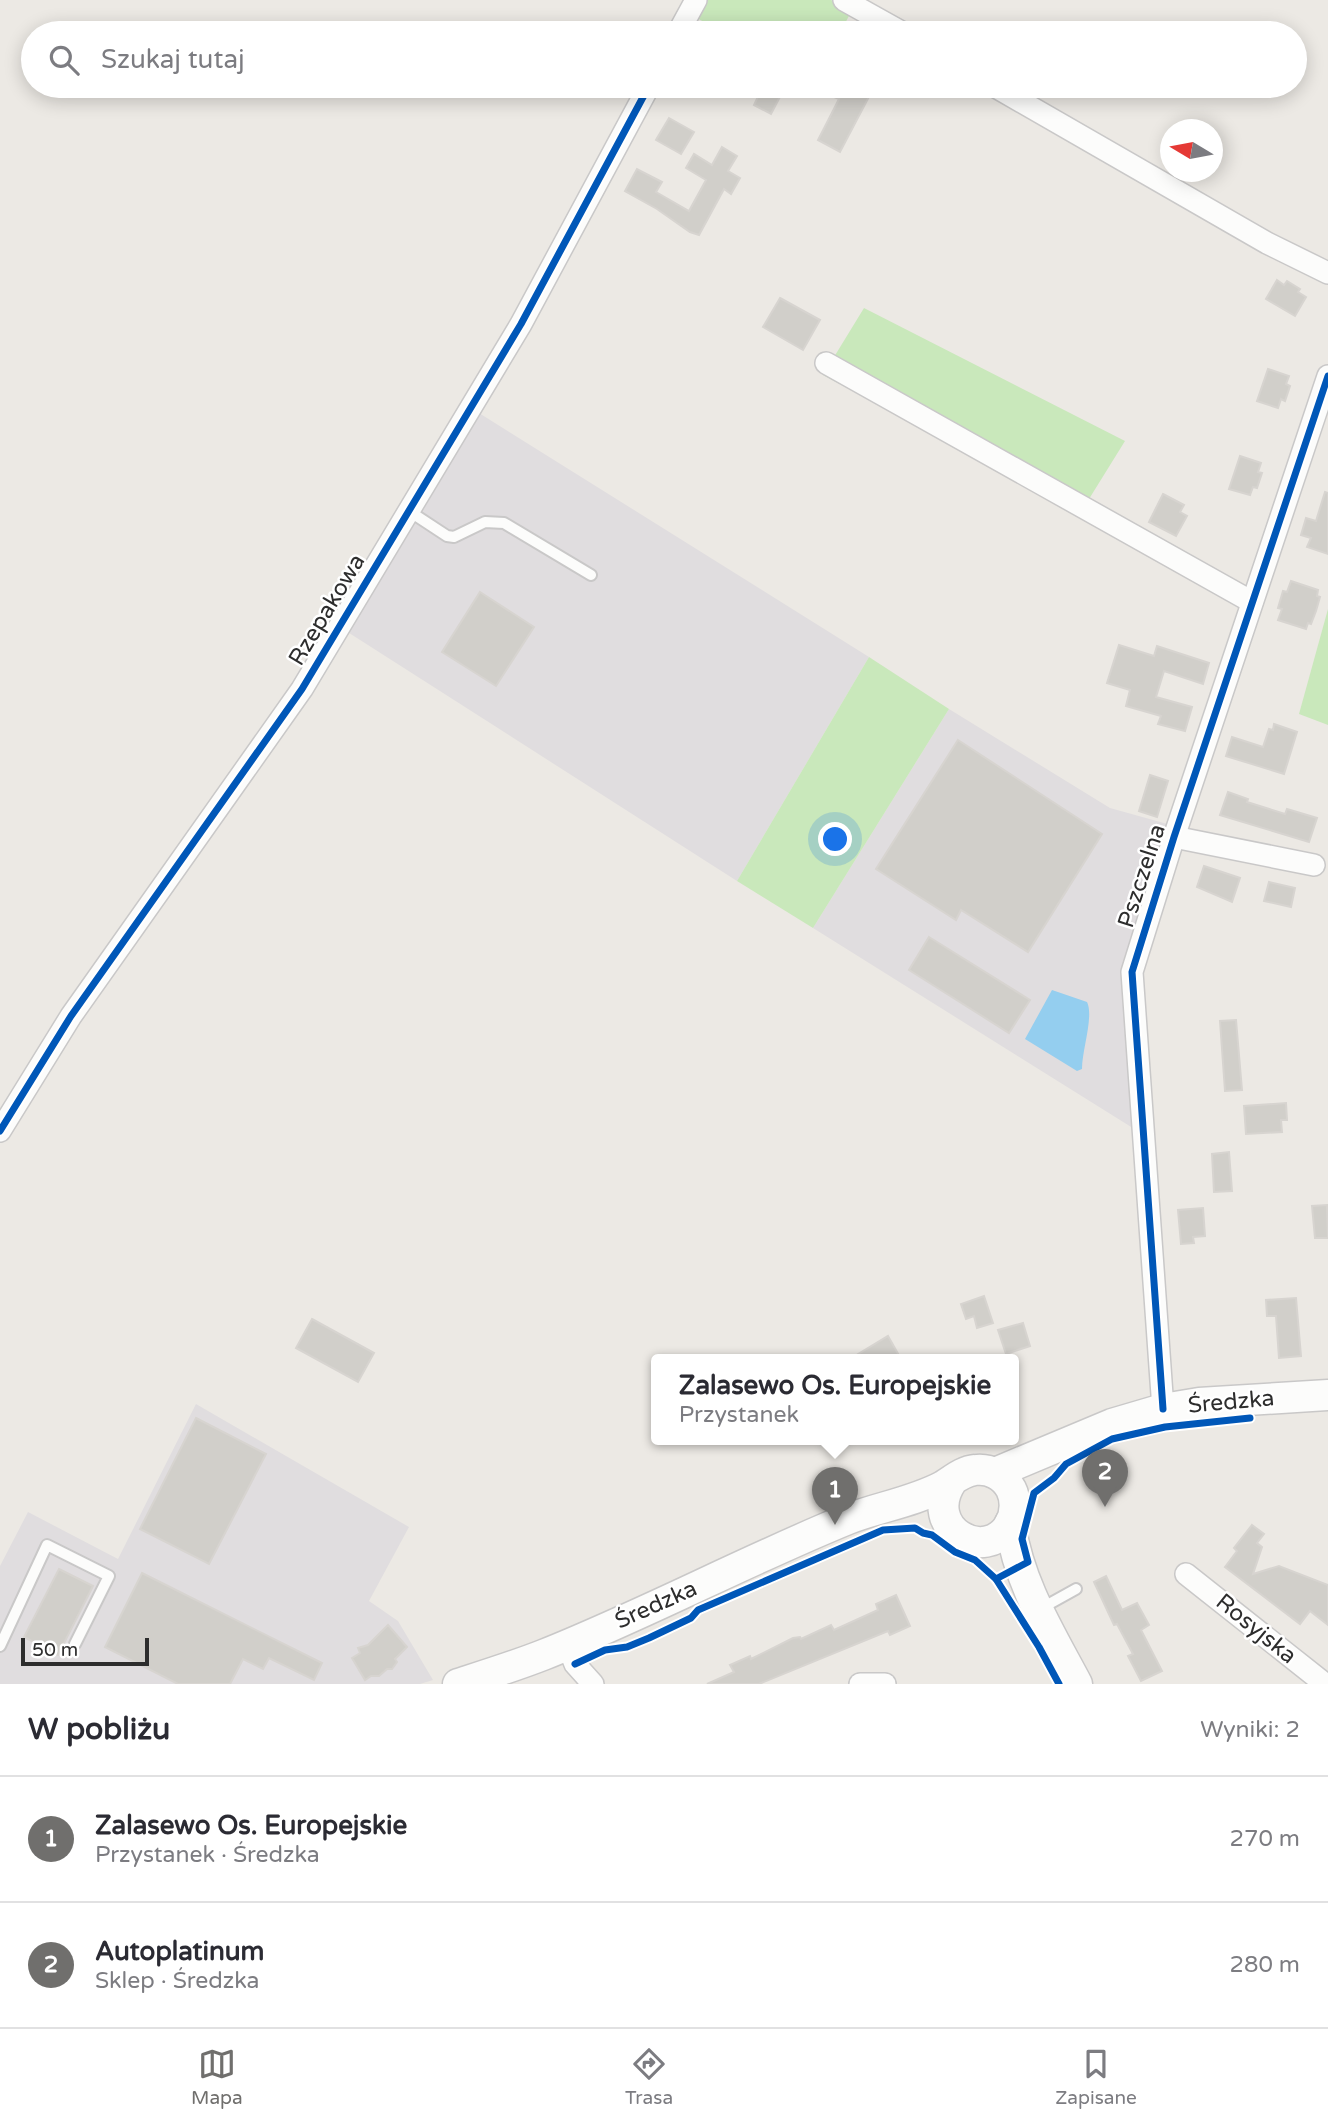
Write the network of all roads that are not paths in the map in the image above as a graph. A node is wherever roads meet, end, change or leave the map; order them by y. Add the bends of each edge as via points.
1 (696, 0) edge
2 (844, 0) edge
3 (685, 21) edge
4 (882, 21) edge
5 (643, 98) edge
6 (1015, 98) edge
7 (1328, 273) edge
8 (826, 363) dead end
9 (1328, 376) edge
10 (409, 511) junction
11 (592, 575) dead end
12 (1252, 602) junction
13 (1174, 837) junction
14 (1314, 865) dead end
15 (0, 1131) edge
16 (1328, 1395) edge
17 (1163, 1409) junction
18 (1096, 1431) junction
19 (995, 1473) junction
20 (952, 1480) junction
21 (1012, 1512) junction
22 (851, 1518) junction
23 (948, 1525) junction
24 (978, 1542) junction
25 (1186, 1574) dead end
26 (1076, 1589) dead end
27 (1037, 1610) junction
28 (75, 1644) dead end
29 (567, 1644) junction
30 (0, 1646) edge
31 (457, 1684) edge
32 (593, 1684) edge
33 (860, 1684) edge
34 (885, 1684) edge
35 (1077, 1684) edge
36 (1325, 1684) edge

1 - 3 street
2 - 4 street
5 - 10 street, Rzepakowa via 521,324
6 - 7 street via 1267,243
8 - 12 street
9 - 12 street, Pszczelna
10 - 11 lane via 446,536 454,537 485,522 504,523
10 - 15 street, Rzepakowa via 302,689 71,1016
12 - 13 street, Pszczelna
13 - 14 street, Pszczelna
13 - 17 street, Pszczelna via 1132,972
16 - 17 street, Średzka
17 - 18 street, Średzka
18 - 19 street, Średzka
18 - 21 street, Średzka via 1024,1486
19 - 20 street via 972,1470
19 - 21 street via 1011,1489
20 - 22 street, Średzka via 913,1499
20 - 23 street via 942,1502
21 - 24 street via 997,1537
21 - 27 street via 1013,1544
22 - 23 street, Średzka via 915,1514
22 - 29 street, Średzka
23 - 24 street via 966,1540
24 - 27 street
25 - 36 street, Rosyjska
26 - 27 lane
27 - 35 street
28 - 30 lane via 109,1576 47,1545
29 - 31 street, Średzka
29 - 32 street via 575,1664
33 - 34 street

